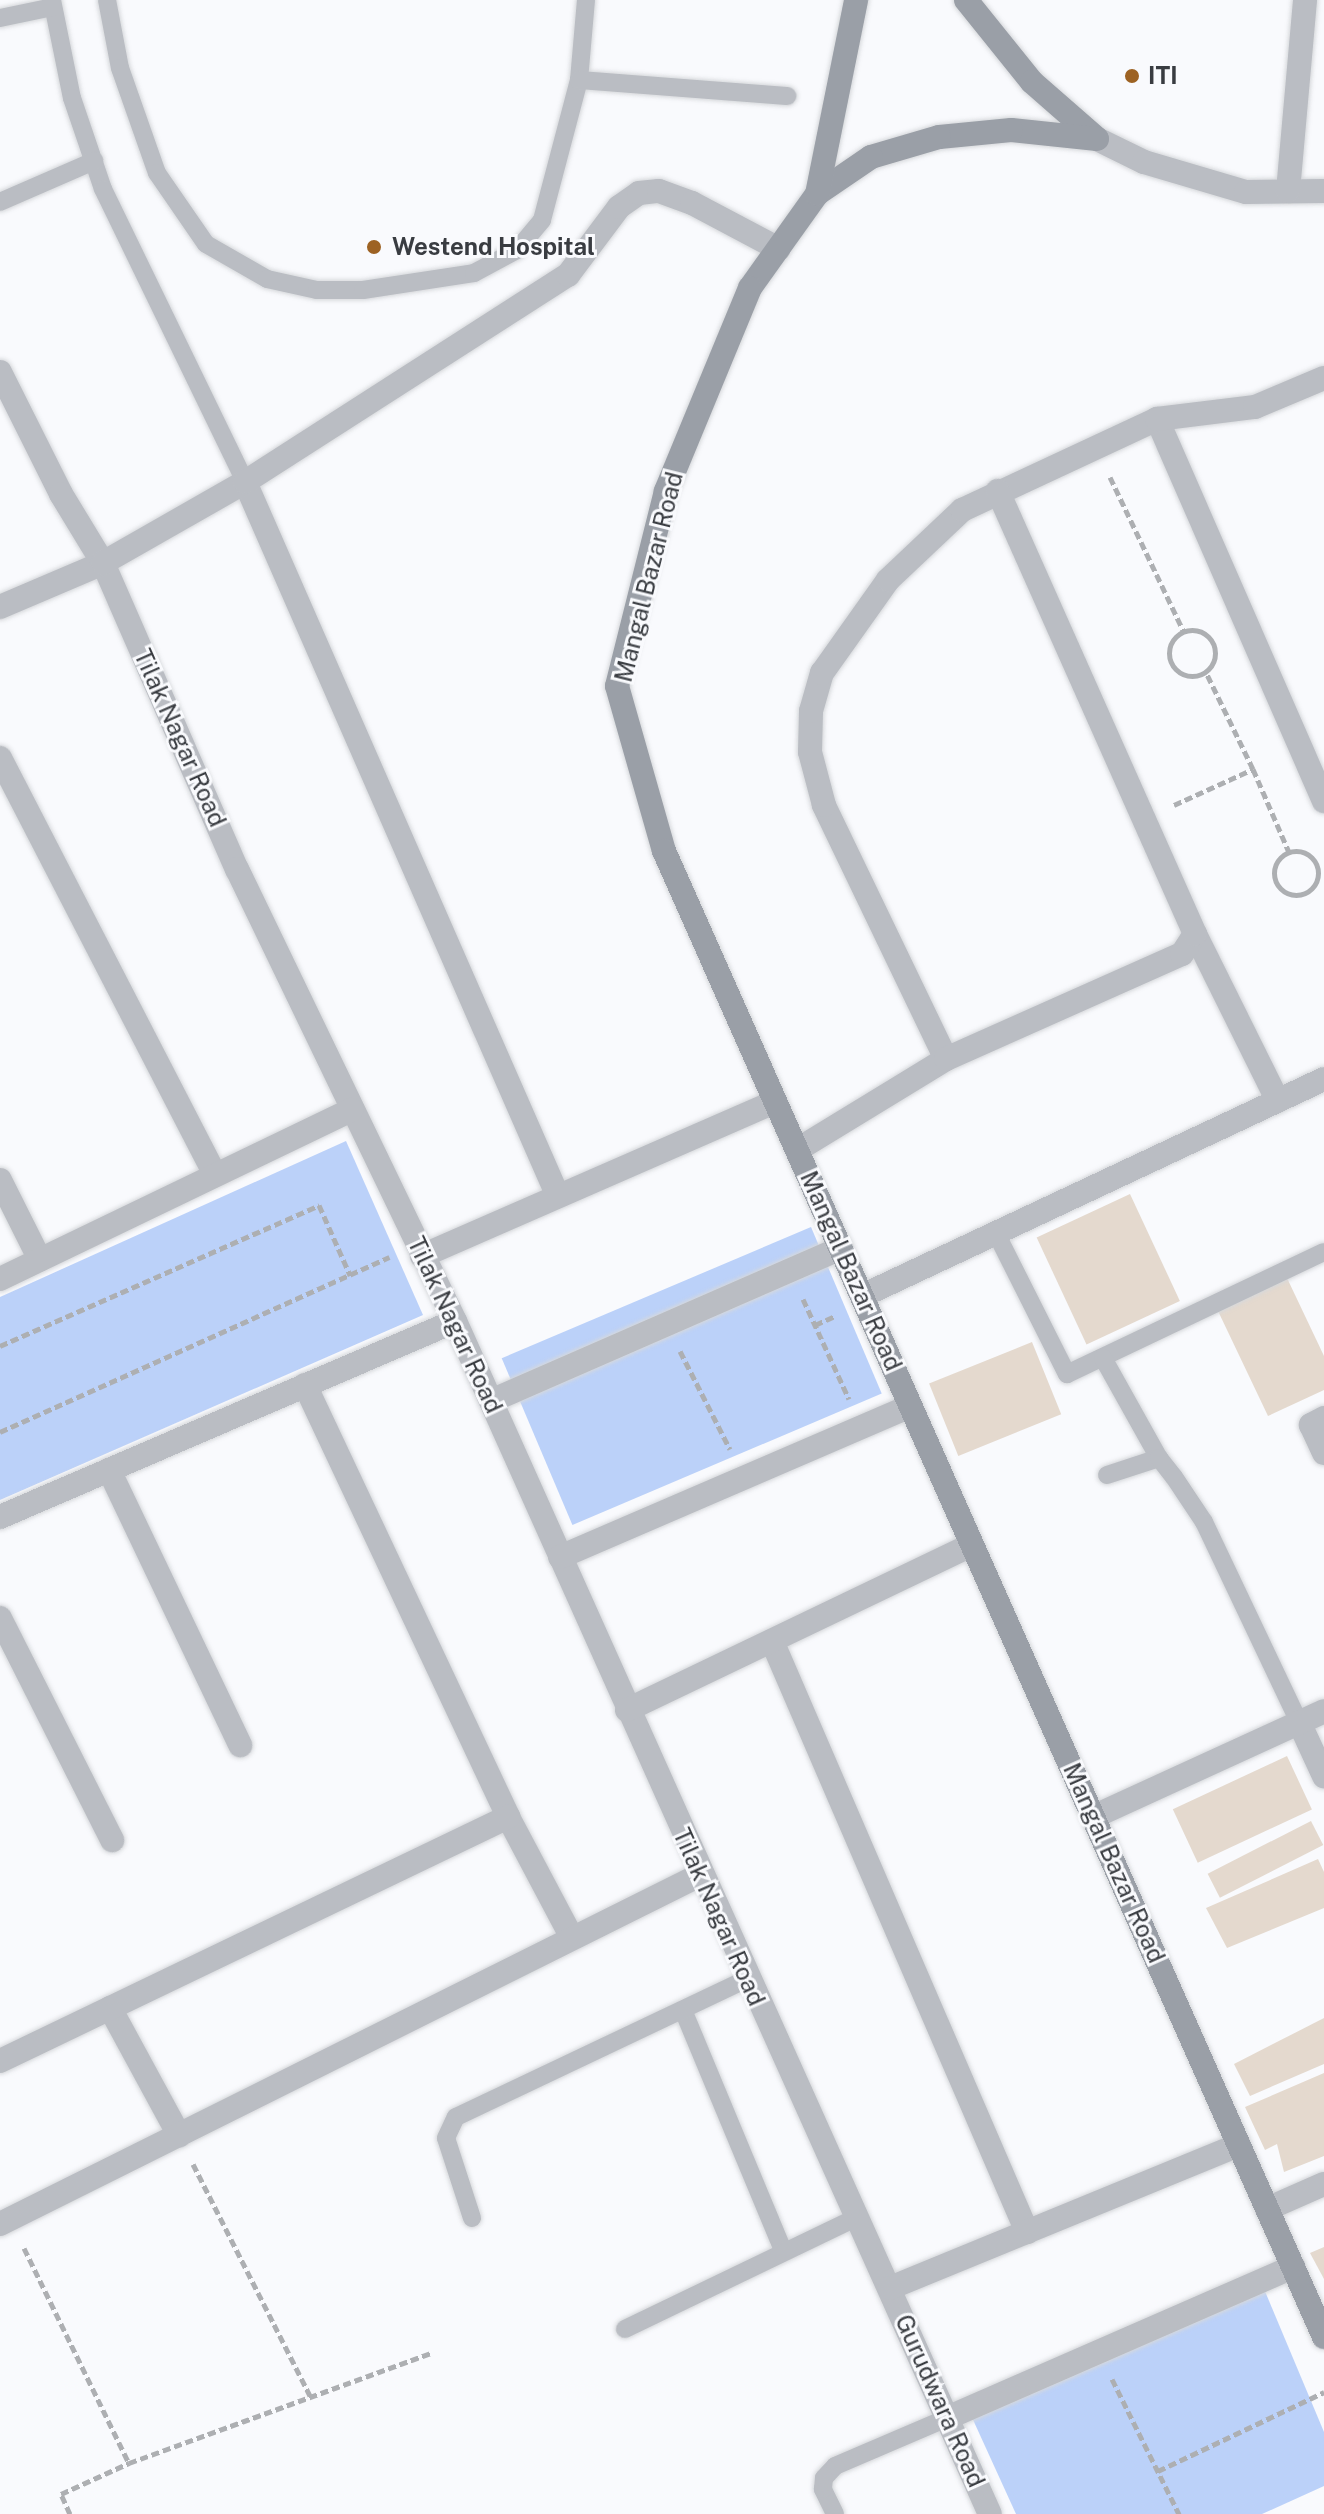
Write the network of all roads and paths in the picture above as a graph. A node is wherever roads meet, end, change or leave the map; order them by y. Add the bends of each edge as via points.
1 (107, 0) edge
2 (586, 0) edge
3 (856, 0) edge
4 (966, 0) edge
5 (1305, 0) edge
6 (52, 3) edge
7 (0, 18) edge
8 (579, 80) junction
9 (787, 96) dead end
10 (1097, 139) junction
11 (94, 161) junction
12 (1288, 191) junction
13 (1324, 191) edge
14 (817, 194) junction
15 (0, 202) edge
16 (779, 249) junction
17 (0, 372) edge
18 (1324, 378) edge
19 (1157, 419) junction
20 (1096, 447) junction
21 (245, 482) junction
22 (998, 491) junction
23 (103, 563) junction
24 (0, 607) edge
25 (1184, 632) junction
26 (1206, 672) junction
27 (0, 758) edge
28 (1253, 769) junction
29 (1324, 801) edge
30 (1144, 819) junction
31 (1289, 852) junction
32 (1195, 934) junction
33 (946, 1059) junction
34 (1324, 1079) edge
35 (1278, 1101) junction
36 (775, 1102) junction
37 (351, 1110) junction
38 (797, 1150) junction
39 (215, 1175) junction
40 (0, 1180) edge
41 (557, 1194) junction
42 (996, 1233) junction
43 (841, 1248) junction
44 (419, 1251) junction
45 (1324, 1252) edge
46 (40, 1260) junction
47 (350, 1275) junction
48 (0, 1279) edge
49 (800, 1292) dead end
50 (862, 1296) junction
51 (455, 1321) junction
52 (0, 1346) edge
53 (678, 1347) dead end
54 (1103, 1358) junction
55 (305, 1385) junction
56 (491, 1401) junction
57 (850, 1403) dead end
58 (910, 1406) junction
59 (1324, 1418) edge
60 (0, 1432) edge
61 (1324, 1453) edge
62 (1159, 1458) junction
63 (718, 1459) dead end
64 (109, 1470) junction
65 (1107, 1475) dead end
66 (0, 1517) edge
67 (972, 1545) junction
68 (560, 1557) junction
69 (0, 1618) edge
70 (772, 1641) junction
71 (627, 1710) junction
72 (1324, 1711) edge
73 (1299, 1722) junction
74 (240, 1745) dead end
75 (1324, 1776) edge
76 (508, 1817) junction
77 (1093, 1817) junction
78 (112, 1840) dead end
79 (700, 1875) junction
80 (571, 1936) junction
81 (747, 1979) junction
82 (110, 2008) junction
83 (683, 2010) junction
84 (0, 2061) edge
85 (179, 2135) junction
86 (1239, 2145) junction
87 (1324, 2184) edge
88 (1267, 2209) junction
89 (472, 2218) dead end
90 (854, 2219) junction
91 (5, 2222) edge
92 (1027, 2232) junction
93 (783, 2250) junction
94 (1293, 2267) junction
95 (890, 2288) junction
96 (625, 2329) dead end
97 (1323, 2333) edge
98 (1098, 2352) junction
99 (431, 2353) dead end
100 (1324, 2392) edge
101 (311, 2399) junction
102 (947, 2418) junction
103 (129, 2463) junction
104 (1158, 2471) junction
105 (70, 2514) edge
106 (835, 2514) edge
107 (990, 2514) edge
108 (1179, 2514) edge

1 - 8 lane via 120,68 157,173 179,211 206,244 267,279 317,290 426,284 474,273 517,250 542,220
2 - 8 lane
3 - 14 street, Mangal Bazar Road
4 - 10 street via 1032,82
5 - 12 street
6 - 7 lane
6 - 11 lane via 72,98
8 - 9 lane
10 - 12 street via 1144,162 1246,192
10 - 14 street, Mangal Bazar Road via 1011,130 939,137 871,157
11 - 15 lane
11 - 21 lane
12 - 13 street
14 - 16 street, Mangal Bazar Road
16 - 21 street via 692,203 659,191 639,193 619,207 568,275
16 - 36 street, Mangal Bazar Road via 750,288 666,491 617,686 664,851
17 - 23 street, Tilak Nagar Road via 61,494
18 - 19 street via 1255,407
19 - 20 street
19 - 29 street
20 - 22 street
20 - 25 path
21 - 23 street
21 - 41 street
22 - 30 street
22 - 33 street via 962,510 888,580 822,673 811,711 810,752 824,805
23 - 24 street
23 - 37 street, Tilak Nagar Road via 237,869
25 - 26 path via 1198,631 1214,645 1214,660
25 - 26 path via 1172,642 1173,665 1184,675
26 - 28 path
27 - 39 street
28 - 30 path
28 - 31 path
30 - 32 street
31 - 31 path via 1303,852 1317,867 1314,887 1302,895 1287,894 1275,883 1274,868
32 - 33 street via 1182,954
32 - 35 street
33 - 38 street
34 - 35 street
35 - 42 street
36 - 38 street, Mangal Bazar Road
36 - 41 street
37 - 39 street
37 - 44 street, Tilak Nagar Road
38 - 43 street, Mangal Bazar Road
39 - 46 street
40 - 46 street
41 - 44 street
42 - 50 street
42 - 54 lane via 1067,1374
43 - 50 street, Mangal Bazar Road
43 - 56 street
44 - 47 path
44 - 51 street, Tilak Nagar Road
45 - 54 lane
46 - 48 street
47 - 52 path via 319,1205
47 - 60 path
49 - 57 path
50 - 58 street, Mangal Bazar Road
51 - 55 street
51 - 56 street, Tilak Nagar Road
53 - 63 path via 732,1454
54 - 62 lane
55 - 64 street
55 - 76 street
56 - 68 street, Tilak Nagar Road
58 - 67 street, Mangal Bazar Road
58 - 68 street
59 - 61 street via 1311,1425
62 - 65 lane
62 - 73 lane via 1204,1522
64 - 66 street
64 - 74 street
67 - 70 street
67 - 77 street, Mangal Bazar Road
68 - 71 street, Tilak Nagar Road
69 - 78 street
70 - 71 street
70 - 92 street
71 - 79 street, Tilak Nagar Road
72 - 73 street
73 - 75 street
73 - 77 street
76 - 80 street
76 - 82 street
77 - 86 street, Mangal Bazar Road
79 - 80 street
79 - 81 street, Tilak Nagar Road
80 - 85 street
81 - 83 lane
81 - 90 street, Tilak Nagar Road
82 - 84 street
82 - 85 street
83 - 89 lane via 456,2117 446,2138
83 - 93 lane
85 - 91 street
85 - 101 path
86 - 88 street, Mangal Bazar Road
86 - 92 street
87 - 88 street
88 - 94 street, Mangal Bazar Road
90 - 93 lane
90 - 95 street, Tilak Nagar Road
91 - 103 path
92 - 95 street
93 - 96 lane
94 - 97 street, Mangal Bazar Road
94 - 98 street
95 - 102 street, Gurudwara Road
98 - 102 street
98 - 104 path
99 - 101 path
100 - 104 path
101 - 103 path
102 - 106 lane via 835,2466 824,2478 823,2489
102 - 107 street, Gurudwara Road
103 - 105 path via 61,2494
104 - 108 path

